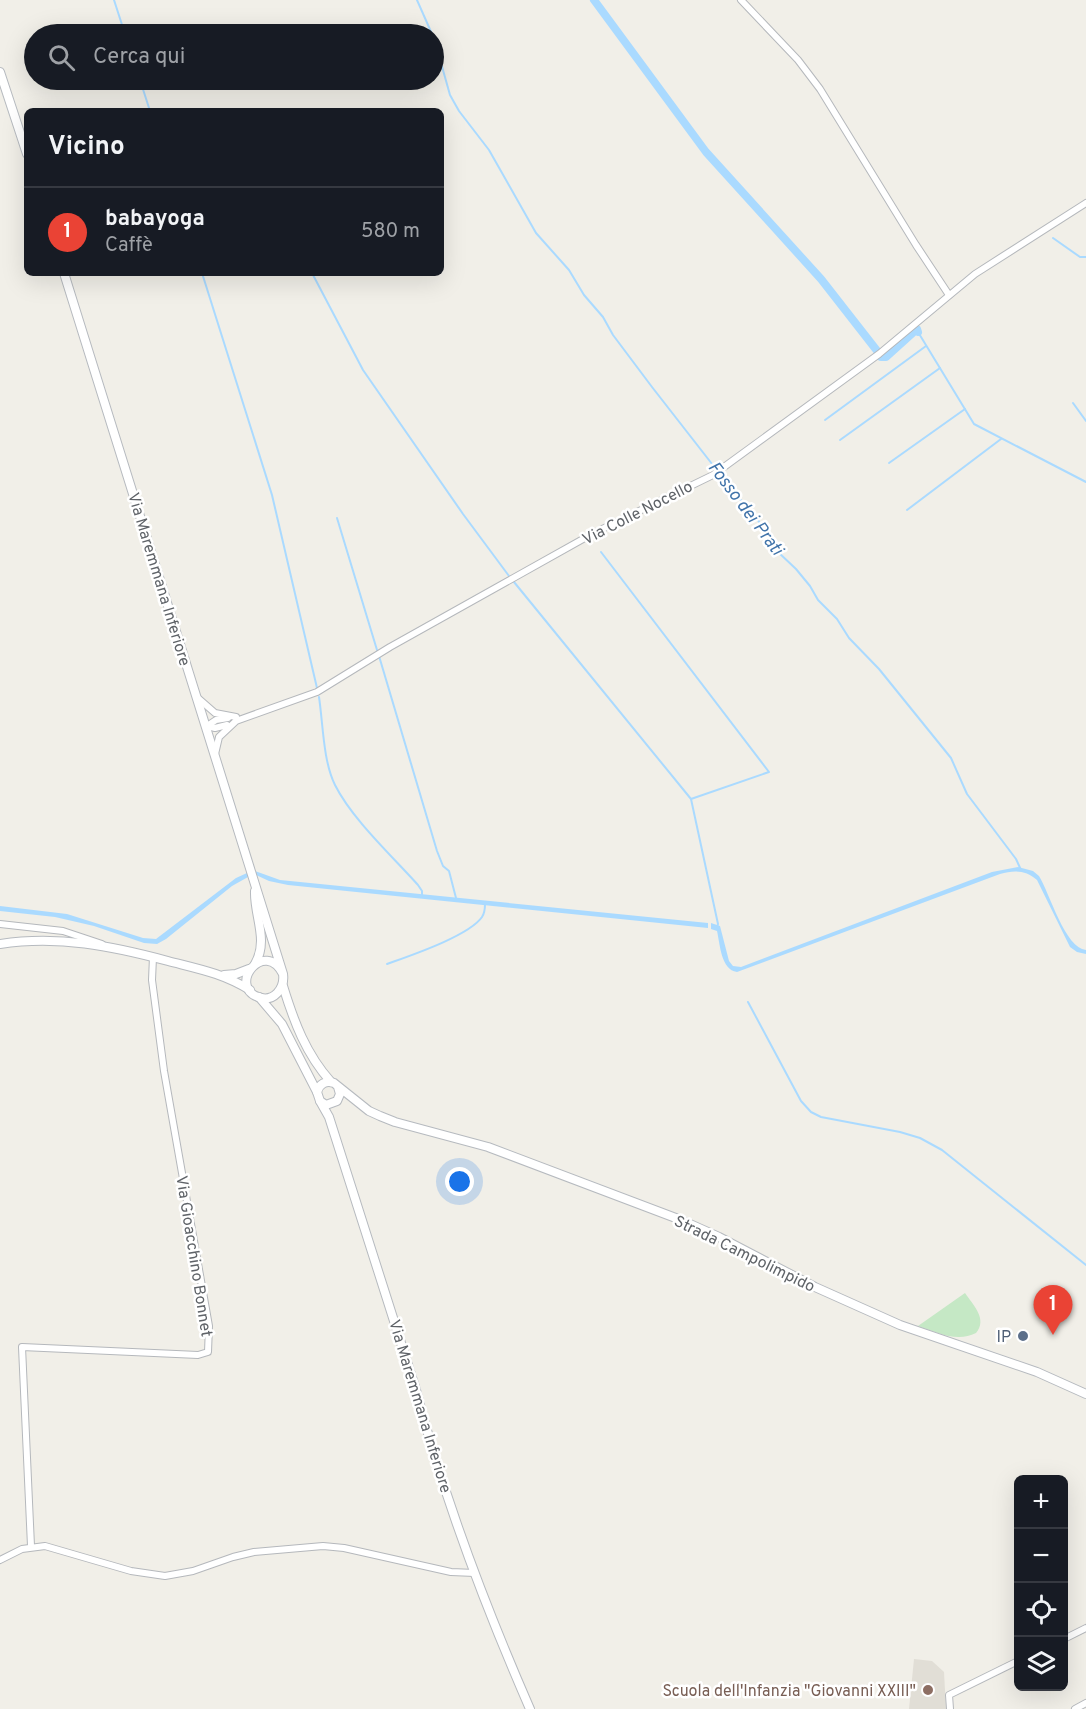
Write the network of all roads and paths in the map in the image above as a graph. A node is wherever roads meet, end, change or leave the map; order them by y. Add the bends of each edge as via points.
1 (741, 0) edge
2 (0, 72) edge
3 (24, 145) edge
4 (1086, 203) edge
5 (65, 276) edge
6 (948, 295) junction
7 (197, 696) junction
8 (236, 719) junction
9 (207, 726) junction
10 (215, 755) junction
11 (255, 885) junction
12 (0, 924) edge
13 (0, 944) edge
14 (107, 945) junction
15 (153, 957) junction
16 (252, 967) junction
17 (283, 974) junction
18 (222, 975) junction
19 (283, 986) junction
20 (250, 991) junction
21 (258, 997) junction
22 (335, 1084) junction
23 (319, 1096) junction
24 (334, 1104) junction
25 (369, 1111) junction
26 (329, 1117) junction
27 (1086, 1394) edge
28 (31, 1546) junction
29 (0, 1560) edge
30 (475, 1573) junction
31 (1086, 1628) edge
32 (1068, 1637) edge
33 (1014, 1663) edge
34 (1086, 1703) edge
35 (530, 1709) edge
36 (950, 1709) edge
37 (1075, 1709) edge

1 - 6 street via 820,89
2 - 3 main road
4 - 6 street, Via Colle Nocello via 1001,256
5 - 7 main road, Via Maremmana Inferiore
6 - 8 street, Via Colle Nocello via 871,360 712,475 585,538 380,652 317,692
7 - 8 street via 206,708
7 - 9 main road, Via Maremmana Inferiore
8 - 9 street, Via Colle Nocello via 219,728
8 - 10 street via 219,737
9 - 10 main road, Via Maremmana Inferiore
10 - 11 main road, Via Maremmana Inferiore
11 - 16 main road, Via Maremmana Inferiore via 254,902 262,943
11 - 17 main road, Via Maremmana Inferiore
12 - 14 street via 63,932
13 - 14 main road via 45,940
14 - 15 main road
15 - 18 main road
15 - 28 street, Via Gioacchino Bonnet via 152,980 164,1071 208,1326 208,1352 198,1355 22,1347
16 - 17 main road via 260,961 272,962
16 - 18 main road
16 - 20 main road via 246,980
17 - 19 main road
18 - 20 main road
19 - 21 main road via 270,998
19 - 22 main road, Strada Campolimpido via 303,1042 317,1066
20 - 21 main road
21 - 23 main road, Via Maremmana Inferiore via 282,1024
22 - 23 main road via 324,1083
22 - 24 main road via 339,1098
22 - 25 main road, Strada Campolimpido
23 - 24 main road via 326,1105
23 - 26 main road, Via Maremmana Inferiore
24 - 25 main road via 353,1104
24 - 26 main road
25 - 27 main road, Strada Campolimpido via 488,1147 681,1220 890,1320 1037,1372
26 - 30 main road, Via Maremmana Inferiore
28 - 29 street
28 - 30 street via 47,1546 155,1576 186,1573 254,1552 313,1546 345,1548 451,1572
30 - 35 main road, Via Maremmana Inferiore
31 - 32 street
33 - 36 street via 949,1695
34 - 37 street

